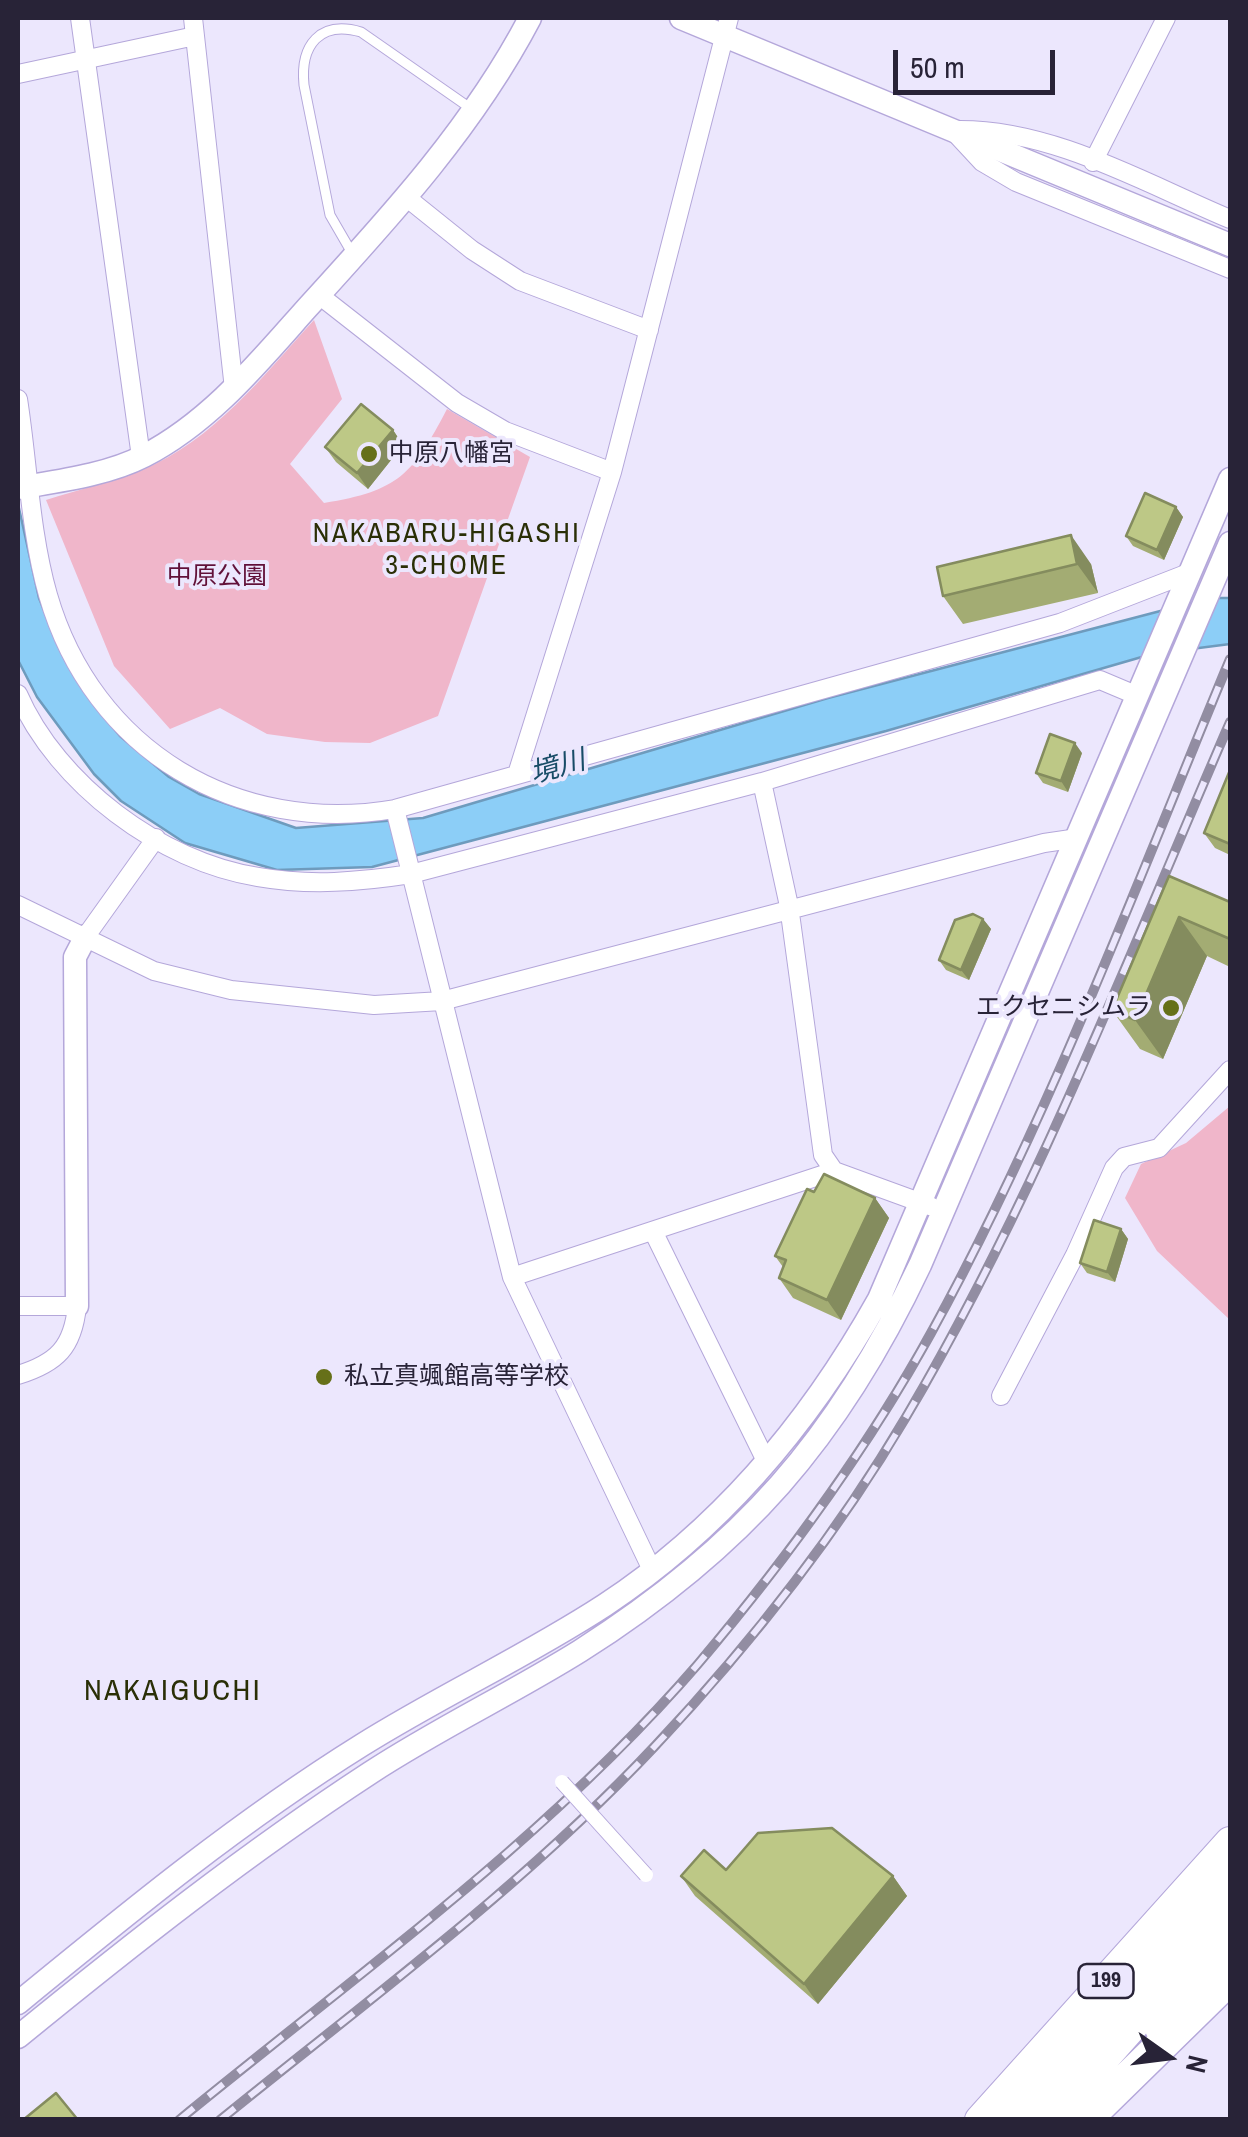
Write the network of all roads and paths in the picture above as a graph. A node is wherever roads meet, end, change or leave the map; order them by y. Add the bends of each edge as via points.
1 (80, 18) edge
2 (530, 18) edge
3 (680, 18) edge
4 (1166, 18) edge
5 (194, 27) edge
6 (727, 27) edge
7 (85, 60) junction
8 (18, 74) edge
9 (476, 112) junction
10 (952, 130) junction
11 (1093, 162) junction
12 (406, 198) junction
13 (1230, 219) edge
14 (1230, 245) edge
15 (354, 257) junction
16 (1230, 269) edge
17 (319, 295) junction
18 (649, 330) junction
19 (234, 389) junction
20 (18, 399) edge
21 (142, 458) junction
22 (612, 472) junction
23 (1230, 479) edge
24 (24, 486) edge
25 (1230, 543) edge
26 (1191, 572) junction
27 (18, 694) edge
28 (1138, 696) junction
29 (518, 771) junction
30 (762, 782) junction
31 (396, 812) junction
32 (156, 838) junction
33 (1078, 838) junction
34 (410, 870) junction
35 (18, 905) edge
36 (789, 906) junction
37 (86, 936) junction
38 (442, 1001) junction
39 (1230, 1070) edge
40 (834, 1171) junction
41 (932, 1206) junction
42 (654, 1232) junction
43 (512, 1277) junction
44 (18, 1306) edge
45 (77, 1306) junction
46 (18, 1376) edge
47 (1001, 1396) dead end
48 (767, 1463) junction
49 (652, 1572) junction
50 (562, 1782) dead end
51 (1230, 1842) edge
52 (646, 1875) dead end
53 (1230, 1875) edge
54 (1230, 1915) edge
55 (1230, 1948) edge
56 (1230, 1978) edge
57 (18, 2003) edge
58 (18, 2037) edge
59 (980, 2120) edge
60 (1012, 2120) edge
61 (1048, 2120) edge
62 (1082, 2120) edge

1 - 7 street
2 - 9 street
3 - 6 street
4 - 11 street
5 - 7 street
5 - 19 street
6 - 10 street
6 - 18 street
7 - 8 street
7 - 21 street
9 - 12 street
9 - 15 lane via 361,32 324,30 308,45 304,85 330,214
10 - 11 street via 1002,130
10 - 14 street
10 - 16 street via 982,162 1016,182
11 - 13 street
12 - 15 street
12 - 18 street via 520,281
15 - 17 street
17 - 19 street
17 - 22 street via 456,402 505,431
18 - 22 street
19 - 21 street
20 - 24 street
21 - 24 street
22 - 29 street
23 - 26 street
24 - 31 street via 48,595 68,646 95,695 130,734 172,769 274,810 320,816
25 - 41 street
26 - 28 street
26 - 29 street via 1060,623
27 - 32 street via 49,749 120,816
28 - 30 street via 1100,680
28 - 33 street
29 - 31 street
30 - 34 street
30 - 36 street
31 - 34 street
32 - 34 street via 254,877 351,883
32 - 37 street
33 - 36 street
33 - 41 street
34 - 38 street
35 - 37 street
36 - 38 street
36 - 40 street via 824,1155
37 - 38 street via 154,971 231,990 374,1005
37 - 45 street via 75,957
38 - 43 street
39 - 47 street via 1154,1152 1124,1157 1114,1168
40 - 41 street
40 - 42 street
41 - 48 street via 842,1366
41 - 58 street via 899,1310 863,1377 818,1444 723,1544 578,1652 284,1830
42 - 43 street
42 - 48 street
43 - 49 street
44 - 45 street
45 - 46 street via 69,1346
48 - 49 street
49 - 57 street via 266,1808
50 - 52 street, bridge
51 - 59 highway, 199
53 - 60 highway
54 - 61 highway
55 - 62 highway
56 - 62 highway

